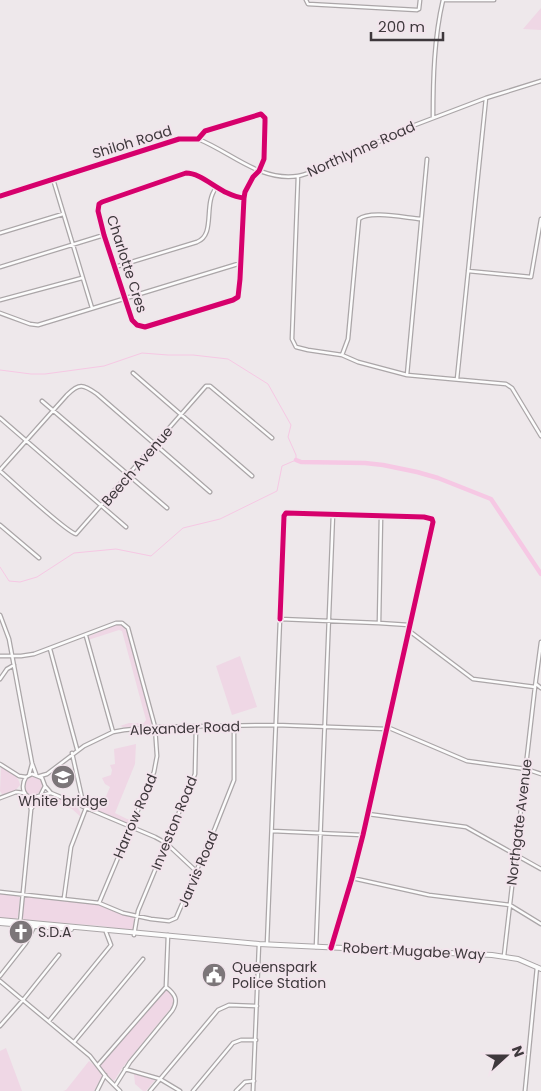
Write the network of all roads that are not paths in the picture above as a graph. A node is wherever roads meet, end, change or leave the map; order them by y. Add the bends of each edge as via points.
1 (306, 0) edge
2 (333, 0) edge
3 (420, 0) edge
4 (494, 0) edge
5 (333, 6) junction
6 (541, 81) edge
7 (486, 98) junction
8 (433, 118) junction
9 (198, 139) junction
10 (427, 159) dead end
11 (259, 172) junction
12 (298, 176) junction
13 (52, 179) junction
14 (216, 188) junction
15 (0, 196) edge
16 (244, 198) junction
17 (63, 214) junction
18 (421, 219) junction
19 (541, 219) edge
20 (0, 233) edge
21 (104, 235) junction
22 (73, 245) junction
23 (240, 263) junction
24 (0, 267) edge
25 (115, 267) junction
26 (468, 271) junction
27 (82, 278) junction
28 (124, 299) junction
29 (0, 300) edge
30 (92, 308) junction
31 (0, 313) edge
32 (342, 355) junction
33 (133, 373) dead end
34 (407, 376) junction
35 (457, 379) junction
36 (42, 401) dead end
37 (53, 410) junction
38 (182, 414) junction
39 (0, 418) edge
40 (541, 436) edge
41 (272, 438) dead end
42 (27, 440) junction
43 (155, 444) junction
44 (0, 470) edge
45 (129, 475) junction
46 (252, 476) dead end
47 (210, 492) dead end
48 (102, 506) junction
49 (167, 508) dead end
50 (333, 514) junction
51 (382, 516) junction
52 (0, 525) edge
53 (126, 527) dead end
54 (38, 558) dead end
55 (0, 614) edge
56 (280, 619) junction
57 (329, 621) junction
58 (379, 623) junction
59 (409, 625) junction
60 (408, 630) junction
61 (86, 636) junction
62 (541, 642) edge
63 (50, 649) junction
64 (0, 656) edge
65 (12, 656) junction
66 (14, 665) junction
67 (0, 679) edge
68 (535, 686) junction
69 (541, 688) edge
70 (276, 725) junction
71 (234, 726) junction
72 (325, 726) junction
73 (155, 727) junction
74 (196, 727) junction
75 (387, 728) junction
76 (113, 732) junction
77 (77, 750) junction
78 (72, 753) junction
79 (32, 763) junction
80 (0, 764) edge
81 (526, 769) junction
82 (47, 774) junction
83 (541, 774) edge
84 (38, 775) junction
85 (19, 776) junction
86 (27, 776) junction
87 (22, 784) junction
88 (45, 784) junction
89 (16, 792) junction
90 (51, 793) junction
91 (27, 794) junction
92 (41, 794) junction
93 (36, 796) junction
94 (0, 798) edge
95 (85, 808) junction
96 (31, 810) junction
97 (368, 814) junction
98 (131, 827) junction
99 (272, 831) junction
100 (320, 833) junction
101 (362, 835) junction
102 (166, 843) junction
103 (516, 854) junction
104 (541, 869) edge
105 (196, 871) junction
106 (352, 878) junction
107 (0, 892) edge
108 (23, 895) junction
109 (64, 898) junction
110 (99, 903) junction
111 (510, 905) junction
112 (136, 917) junction
113 (0, 921) edge
114 (20, 923) junction
115 (35, 924) junction
116 (541, 924) edge
117 (106, 932) junction
118 (134, 934) junction
119 (168, 936) junction
120 (257, 944) junction
121 (267, 944) junction
122 (316, 947) junction
123 (331, 948) junction
124 (60, 955) dead end
125 (504, 956) junction
126 (143, 959) dead end
127 (539, 968) edge
128 (0, 976) edge
129 (0, 981) edge
130 (166, 987) junction
131 (23, 1000) junction
132 (257, 1006) junction
133 (49, 1021) junction
134 (0, 1026) edge
135 (256, 1040) junction
136 (74, 1042) junction
137 (98, 1065) junction
138 (125, 1069) junction
139 (105, 1075) junction
140 (160, 1078) junction
141 (254, 1081) junction
142 (115, 1086) junction
143 (97, 1091) edge
144 (120, 1091) edge
145 (150, 1091) edge
146 (180, 1091) edge
147 (193, 1091) edge
148 (236, 1091) edge
149 (253, 1091) edge
150 (525, 1091) edge

1 - 5 street via 308,4
2 - 5 street
3 - 5 street via 417,10
4 - 8 street via 443,0 436,45
6 - 7 street
7 - 8 street
7 - 26 street
8 - 12 street, Northlynne Road
9 - 11 street
9 - 11 street, Shiloh Road via 203,132 261,114 264,118 264,159
9 - 13 street, Shiloh Road via 179,139
10 - 18 street
11 - 12 street, Northlynne Road
11 - 16 street via 253,177
12 - 32 street via 292,339 296,347 302,349
13 - 15 street, Shiloh Road
13 - 17 street
14 - 16 street, Charlotte Cres via 229,196
14 - 21 street, Charlotte Cres via 196,175 186,174 102,202 98,211
14 - 25 street via 210,198 208,229 204,238
16 - 23 street
17 - 20 street
17 - 22 street
18 - 32 street via 371,214 359,219 348,339
18 - 34 street
19 - 26 street via 531,277
21 - 22 street, Charlotte Cres
21 - 25 street, Charlotte Cres
22 - 24 street, Charlotte Cres
22 - 27 street
23 - 28 street
23 - 28 street, Charlotte Cres via 239,295 233,300 145,327 132,320
25 - 28 street, Charlotte Cres
26 - 35 street
27 - 29 street
27 - 30 street
28 - 30 street
30 - 31 street via 38,325
32 - 34 street
33 - 38 street
34 - 35 street
35 - 40 street via 510,386
36 - 37 street
37 - 42 street
37 - 43 street via 75,387 82,386 97,394
37 - 45 street
38 - 41 street, Beech Avenue via 206,386 210,386
38 - 43 street, Beech Avenue
38 - 46 street
39 - 42 street
42 - 44 street
42 - 48 street
43 - 45 street, Beech Avenue
43 - 47 street
44 - 48 street, Beech Avenue via 73,534 78,533
45 - 48 street, Beech Avenue
45 - 49 street
48 - 53 street
50 - 51 street
50 - 56 street via 284,514
50 - 57 street
51 - 58 street
51 - 59 street via 430,517 433,520
52 - 54 street
55 - 65 street
56 - 57 street
56 - 70 street
57 - 58 street
57 - 72 street
58 - 59 street
59 - 60 street
60 - 68 street via 473,679
60 - 75 street
61 - 63 street
61 - 73 street, Harrow Road via 114,624 126,626
61 - 76 street
62 - 68 street, Northgate Avenue
63 - 65 street
63 - 77 street
64 - 65 street
65 - 66 street
66 - 67 street
66 - 79 street
68 - 69 street
68 - 81 street, Northgate Avenue
70 - 71 street, Alexander Road
70 - 72 street, Alexander Road
70 - 99 street
71 - 74 street, Alexander Road
71 - 105 street, Jarvis Road via 234,780
72 - 75 street, Alexander Road
72 - 100 street
73 - 74 street, Alexander Road
73 - 76 street, Alexander Road
73 - 98 street, Harrow Road via 156,766
74 - 102 street, Investon Road via 195,774
75 - 81 street via 467,761
75 - 97 street
76 - 77 street, Alexander Road
77 - 78 street, Alexander Road
78 - 82 street, Alexander Road
78 - 95 street
79 - 84 street
79 - 86 street
80 - 85 street
81 - 83 street
81 - 103 street, Northgate Avenue
82 - 84 street, Alexander Road
82 - 88 street, Alexander Road
84 - 86 street
84 - 88 street
85 - 86 street
85 - 87 street
86 - 87 street
87 - 89 street
87 - 91 street
88 - 90 street
88 - 92 street
89 - 91 street
89 - 94 street
90 - 92 street
90 - 95 street
91 - 93 street
91 - 96 street
92 - 93 street
93 - 96 street
95 - 98 street
95 - 109 street via 73,839
96 - 108 street
97 - 101 street
97 - 103 street via 466,827
98 - 102 street
98 - 110 street, Harrow Road
99 - 100 street
99 - 121 street
100 - 101 street
100 - 122 street
101 - 106 street
102 - 105 street
102 - 112 street, Investon Road
103 - 104 street
103 - 111 street, Northgate Avenue
105 - 112 street, Jarvis Road via 176,918 169,921
106 - 111 street via 429,895
106 - 123 street
107 - 108 street, Jarvis Road
108 - 109 street, Jarvis Road
108 - 114 street
109 - 110 street, Jarvis Road
110 - 112 street, Jarvis Road
111 - 116 street
111 - 125 street, Northgate Avenue
112 - 118 street, Investon Road
113 - 114 main road, Robert Mugabe Way
114 - 115 main road, Robert Mugabe Way
115 - 117 main road, Robert Mugabe Way
115 - 118 main road, Robert Mugabe Way
115 - 128 street via 26,943
117 - 118 main road, Robert Mugabe Way
117 - 133 street via 111,945
118 - 119 main road, Robert Mugabe Way
119 - 120 main road, Robert Mugabe Way
119 - 130 street
120 - 121 main road, Robert Mugabe Way
120 - 132 street
121 - 122 main road, Robert Mugabe Way
122 - 123 main road, Robert Mugabe Way
123 - 125 main road, Robert Mugabe Way
124 - 131 street
125 - 127 main road, Robert Mugabe Way
126 - 136 street
127 - 150 street
129 - 131 street
130 - 137 street
130 - 138 street via 176,996 175,1006
131 - 133 street
131 - 134 street
132 - 135 street
132 - 140 street via 229,1006 218,1010
133 - 136 street
135 - 141 street
135 - 147 street via 232,1043
136 - 137 street
137 - 139 street
138 - 140 street
138 - 142 street
139 - 142 street
139 - 143 street
140 - 145 street
140 - 146 street
141 - 148 street via 245,1082
141 - 149 street
142 - 144 street

